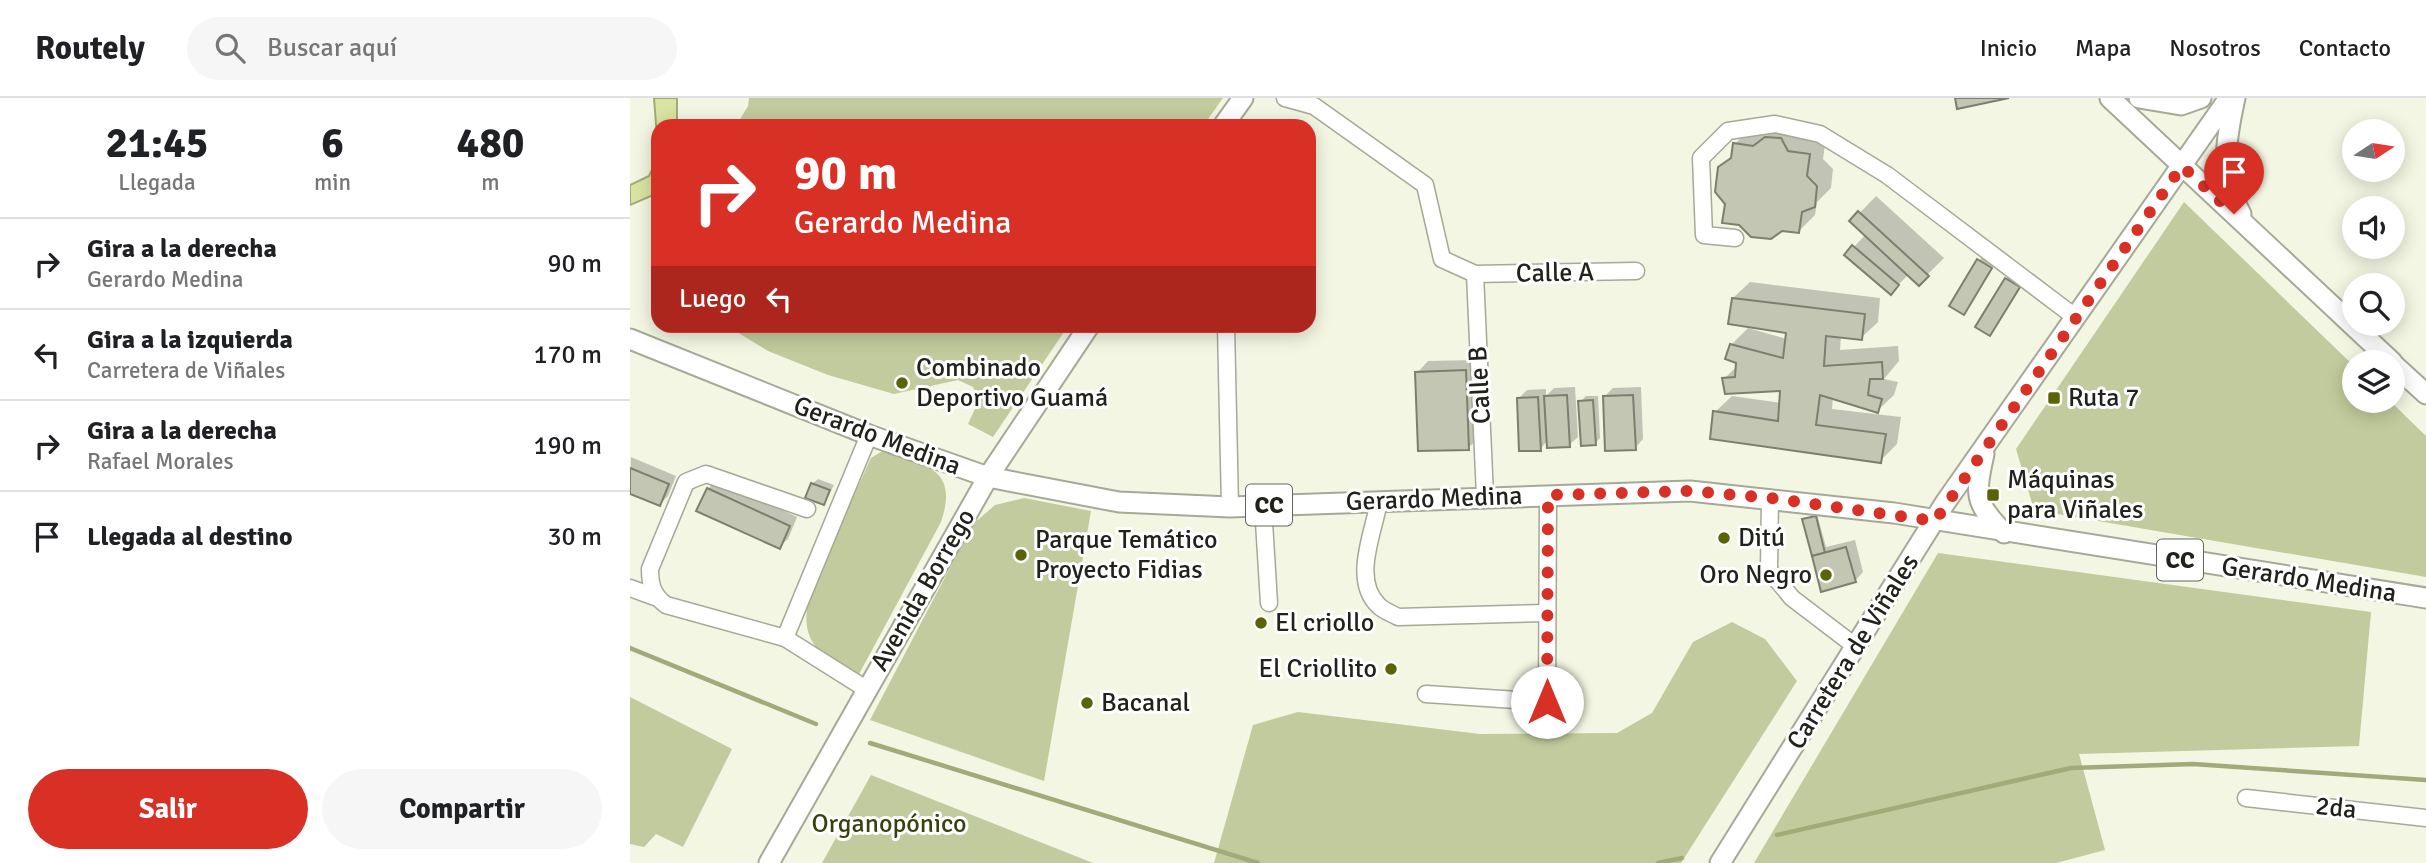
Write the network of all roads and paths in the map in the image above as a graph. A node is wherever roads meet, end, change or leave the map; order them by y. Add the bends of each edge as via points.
1 (1242, 98) edge
2 (1285, 98) edge
3 (2110, 98) edge
4 (2139, 98) edge
5 (2201, 98) edge
6 (2229, 98) edge
7 (2235, 98) edge
8 (1228, 119) edge
9 (2182, 166) junction
10 (2251, 230) junction
11 (1735, 238) dead end
12 (1636, 271) dead end
13 (1475, 274) junction
14 (2076, 317) junction
15 (1084, 333) edge
16 (1226, 333) edge
17 (630, 339) edge
18 (2379, 350) edge
19 (2405, 374) edge
20 (2426, 394) edge
21 (869, 435) junction
22 (1985, 446) junction
23 (988, 477) junction
24 (1548, 495) junction
25 (1485, 496) junction
26 (1770, 498) junction
27 (1379, 501) junction
28 (1263, 506) junction
29 (1230, 507) junction
30 (807, 509) dead end
31 (1935, 521) junction
32 (2004, 533) junction
33 (630, 588) edge
34 (655, 597) junction
35 (2426, 598) edge
36 (1269, 603) dead end
37 (1547, 613) junction
38 (785, 638) junction
39 (1855, 646) junction
40 (866, 689) junction
41 (1426, 694) dead end
42 (2246, 798) dead end
43 (2426, 818) edge
44 (769, 863) edge
45 (1720, 863) edge

1 - 8 main road
2 - 13 street via 1314,106 1425,185 1442,259
3 - 9 main road
4 - 5 main road via 2181,105
6 - 9 main road, Carretera de Viñales
7 - 10 main road via 2225,141 2230,195
9 - 10 main road
9 - 14 main road, Carretera de Viñales
10 - 18 main road
11 - 14 street via 1704,235 1701,158 1728,131 1775,124 1819,134 1894,180
12 - 13 street, Calle A
13 - 25 street, Calle B
14 - 22 main road, Carretera de Viñales
15 - 23 main road, Avenida Borrego
16 - 29 street
17 - 21 main road, Gerardo Medina / CC
19 - 20 main road
21 - 23 main road, Gerardo Medina / CC
21 - 38 street
22 - 31 main road, Carretera de Viñales
22 - 32 main road via 1977,484 1982,510
23 - 29 main road, Gerardo Medina / CC via 1119,502
23 - 40 main road, Avenida Borrego
24 - 25 main road, Gerardo Medina / CC
24 - 26 main road, Gerardo Medina / CC via 1690,491
24 - 37 street
25 - 27 main road, Gerardo Medina / CC
26 - 31 main road, Gerardo Medina / CC
26 - 39 street via 1769,570 1792,598
27 - 28 main road, Gerardo Medina / CC
27 - 37 street via 1367,550 1367,586 1379,606 1398,617
28 - 29 main road, Gerardo Medina / CC
28 - 36 street
30 - 34 street via 706,474 696,476 686,482 650,569
31 - 32 main road, Gerardo Medina / CC
31 - 39 main road, Carretera de Viñales
32 - 35 main road, Gerardo Medina / CC
33 - 34 street
34 - 38 street via 666,605
37 - 41 street via 1547,702
38 - 40 street
39 - 45 main road, Carretera de Viñales
40 - 44 main road, Avenida Borrego
42 - 43 street, 2da

